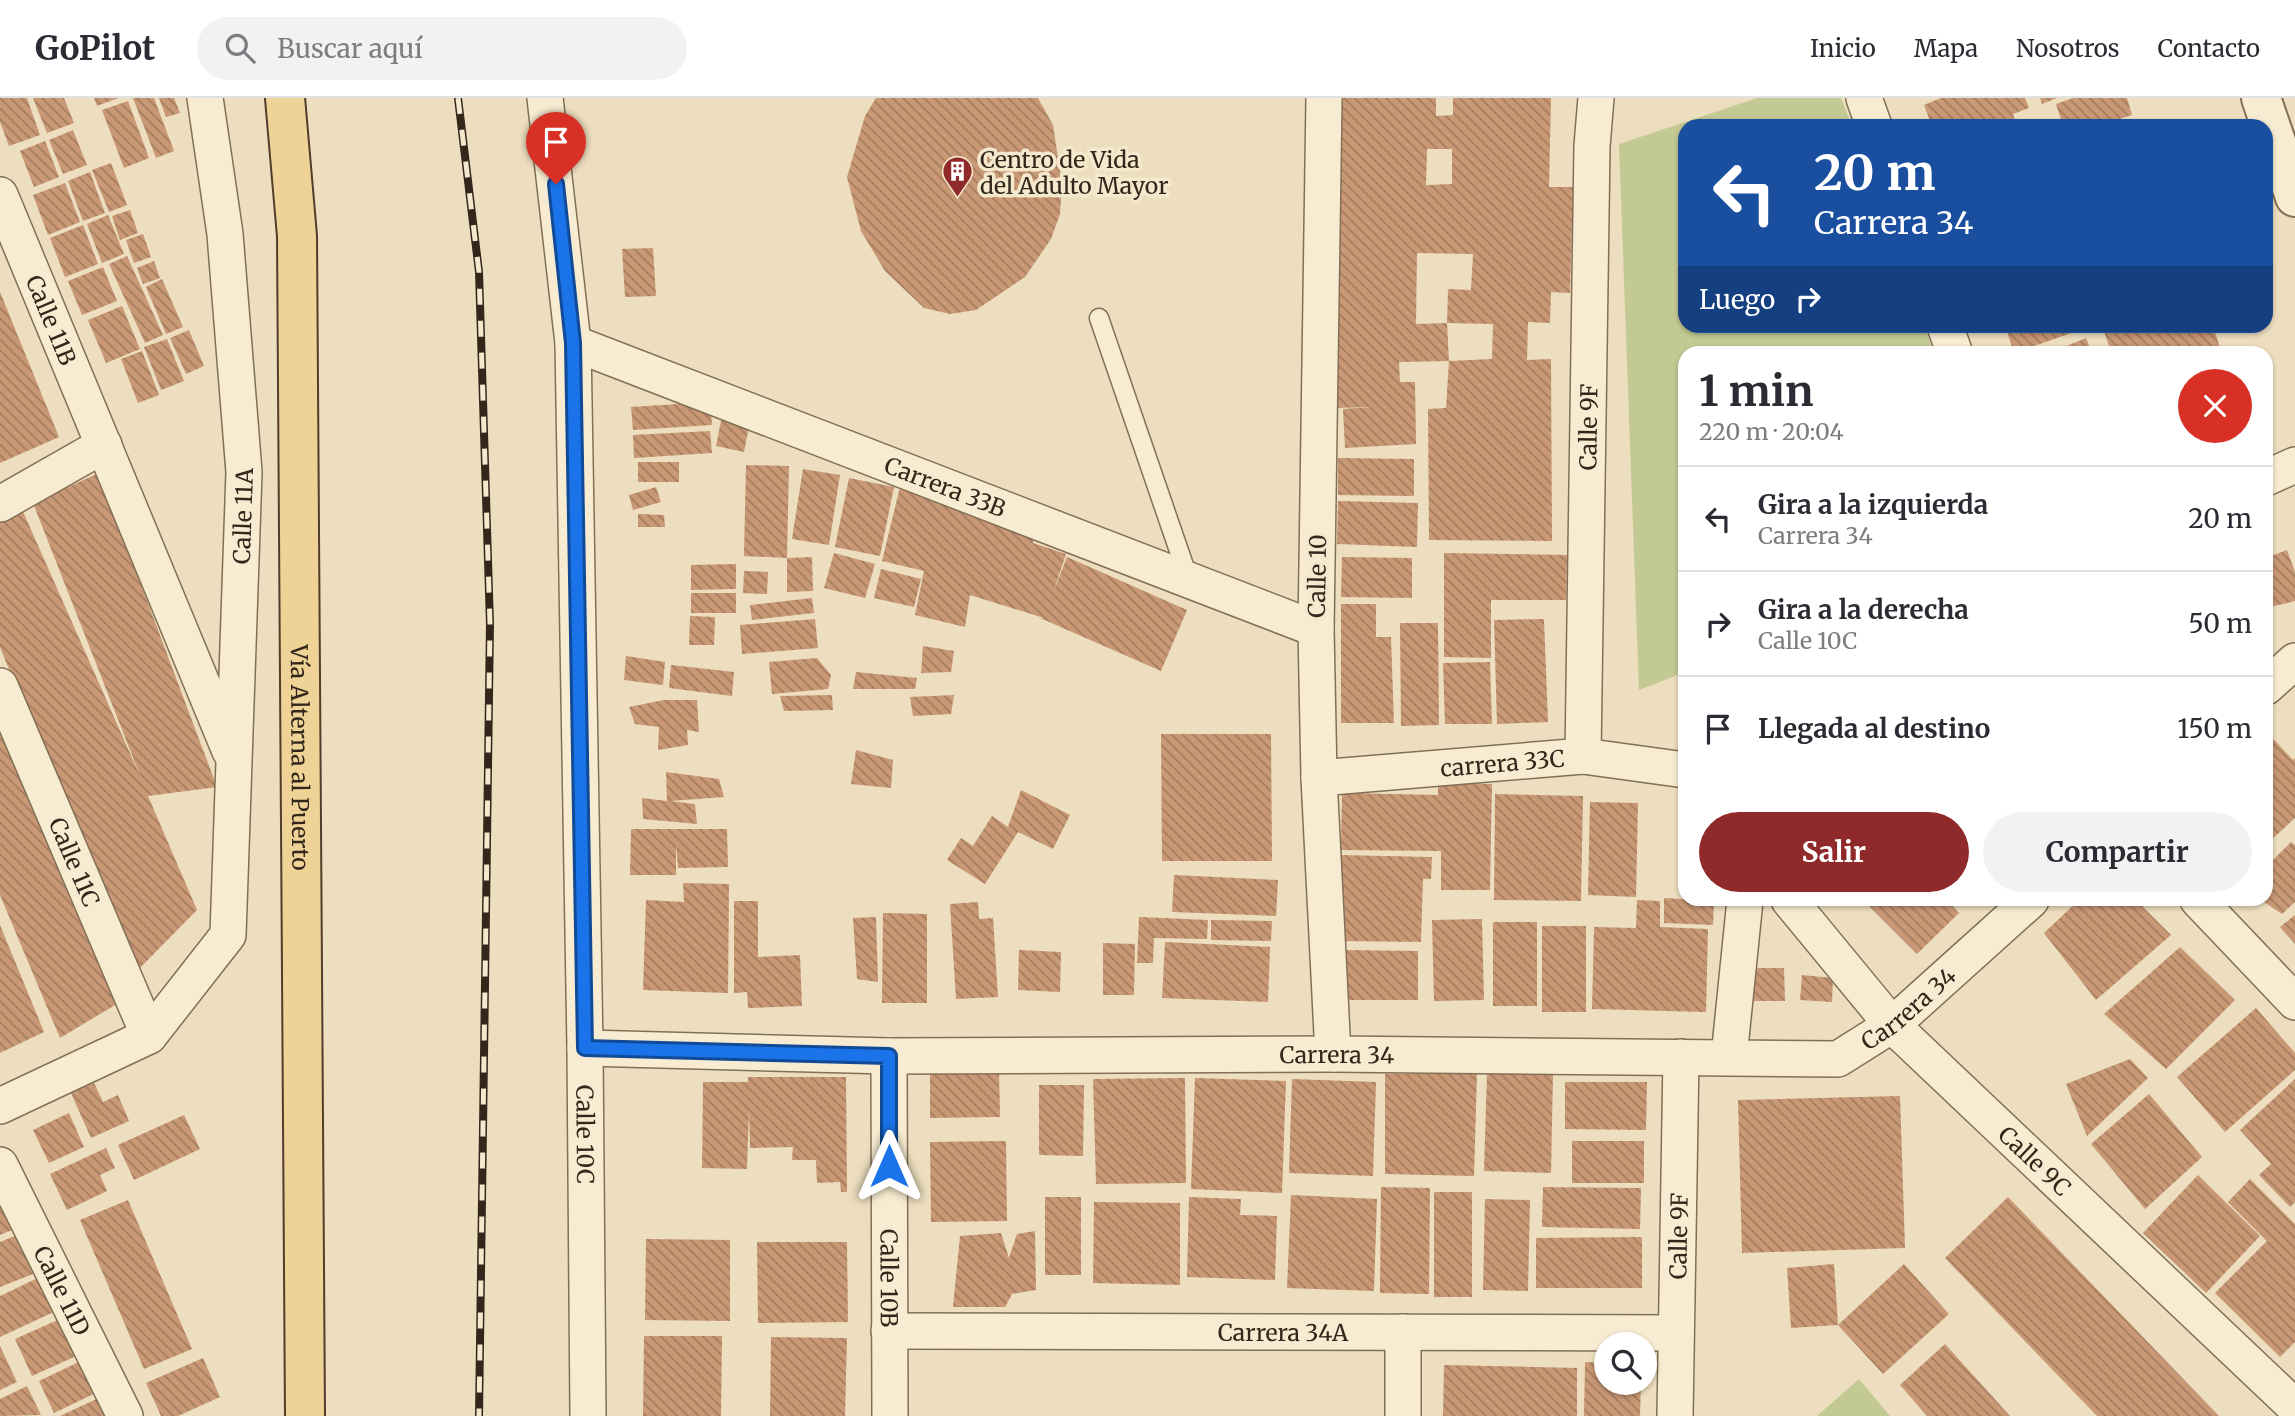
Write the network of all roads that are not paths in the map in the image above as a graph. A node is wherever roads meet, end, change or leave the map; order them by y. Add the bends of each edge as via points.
1 (205, 98) edge
2 (285, 98) edge
3 (545, 98) edge
4 (1324, 98) edge
5 (1596, 98) edge
6 (1864, 98) edge
7 (2261, 98) edge
8 (1872, 119) edge
9 (2268, 119) edge
10 (2273, 133) edge
11 (0, 195) edge
12 (2295, 197) edge
13 (1100, 318) dead end
14 (573, 343) junction
15 (104, 446) junction
16 (2295, 465) edge
17 (2273, 475) edge
18 (0, 504) edge
19 (1190, 581) junction
20 (1316, 629) junction
21 (2295, 661) edge
22 (2273, 681) edge
23 (0, 686) edge
24 (1583, 756) junction
25 (235, 762) junction
26 (1678, 770) edge
27 (1319, 778) junction
28 (1744, 906) edge
29 (1794, 906) edge
30 (2024, 906) edge
31 (2204, 906) edge
32 (2295, 1002) edge
33 (1892, 1025) junction
34 (149, 1036) junction
35 (585, 1048) junction
36 (1333, 1054) junction
37 (889, 1056) junction
38 (1681, 1057) junction
39 (1729, 1057) junction
40 (0, 1106) edge
41 (0, 1165) edge
42 (890, 1331) junction
43 (1403, 1332) junction
44 (1676, 1333) junction
45 (306, 1360) junction
46 (2295, 1407) edge
47 (125, 1416) edge
48 (293, 1416) edge
49 (305, 1416) edge
50 (319, 1416) edge
51 (587, 1416) edge
52 (890, 1416) edge
53 (1403, 1416) edge
54 (1675, 1416) edge

1 - 25 street, Calle 11A via 225,234 244,472
2 - 45 main road, Vía Alterna al Puerto via 297,236
3 - 14 street, Calle 10C
4 - 20 street, Calle 10
5 - 24 street, Calle 9F
6 - 8 street
7 - 9 street
10 - 12 street
11 - 15 street, Calle 11B
13 - 19 lane
14 - 19 street, Carrera 33B
14 - 35 street, Calle 10C
15 - 18 street
15 - 25 street, Calle 11B
16 - 17 street
19 - 20 street, Carrera 33B
20 - 27 street, Calle 10
21 - 22 street
23 - 34 street, Calle 11C
24 - 26 street, carrera 33C
24 - 27 street, carrera 33C
25 - 34 street, Calle 11A via 228,935
27 - 36 street, Calle 10
28 - 39 street
29 - 33 street, Calle 9C
30 - 33 street, Carrera 34
31 - 32 street
33 - 39 street, Carrera 34 via 1838,1059
33 - 46 street, Calle 9C
34 - 40 street
35 - 37 street, Carrera 34
35 - 51 street, Calle 10C
36 - 37 street, Carrera 34
36 - 38 street, Carrera 34
37 - 42 street, Calle 10B
38 - 39 street, Carrera 34
38 - 44 street, Calle 9F
41 - 47 street, Calle 11D
42 - 43 street, Carrera 34A
42 - 52 street, Calle 10B
43 - 44 street, Carrera 34A
43 - 53 street
44 - 54 street, Calle 9F
45 - 48 main road
45 - 49 main road, Vía Alterna al Puerto
45 - 50 main road

